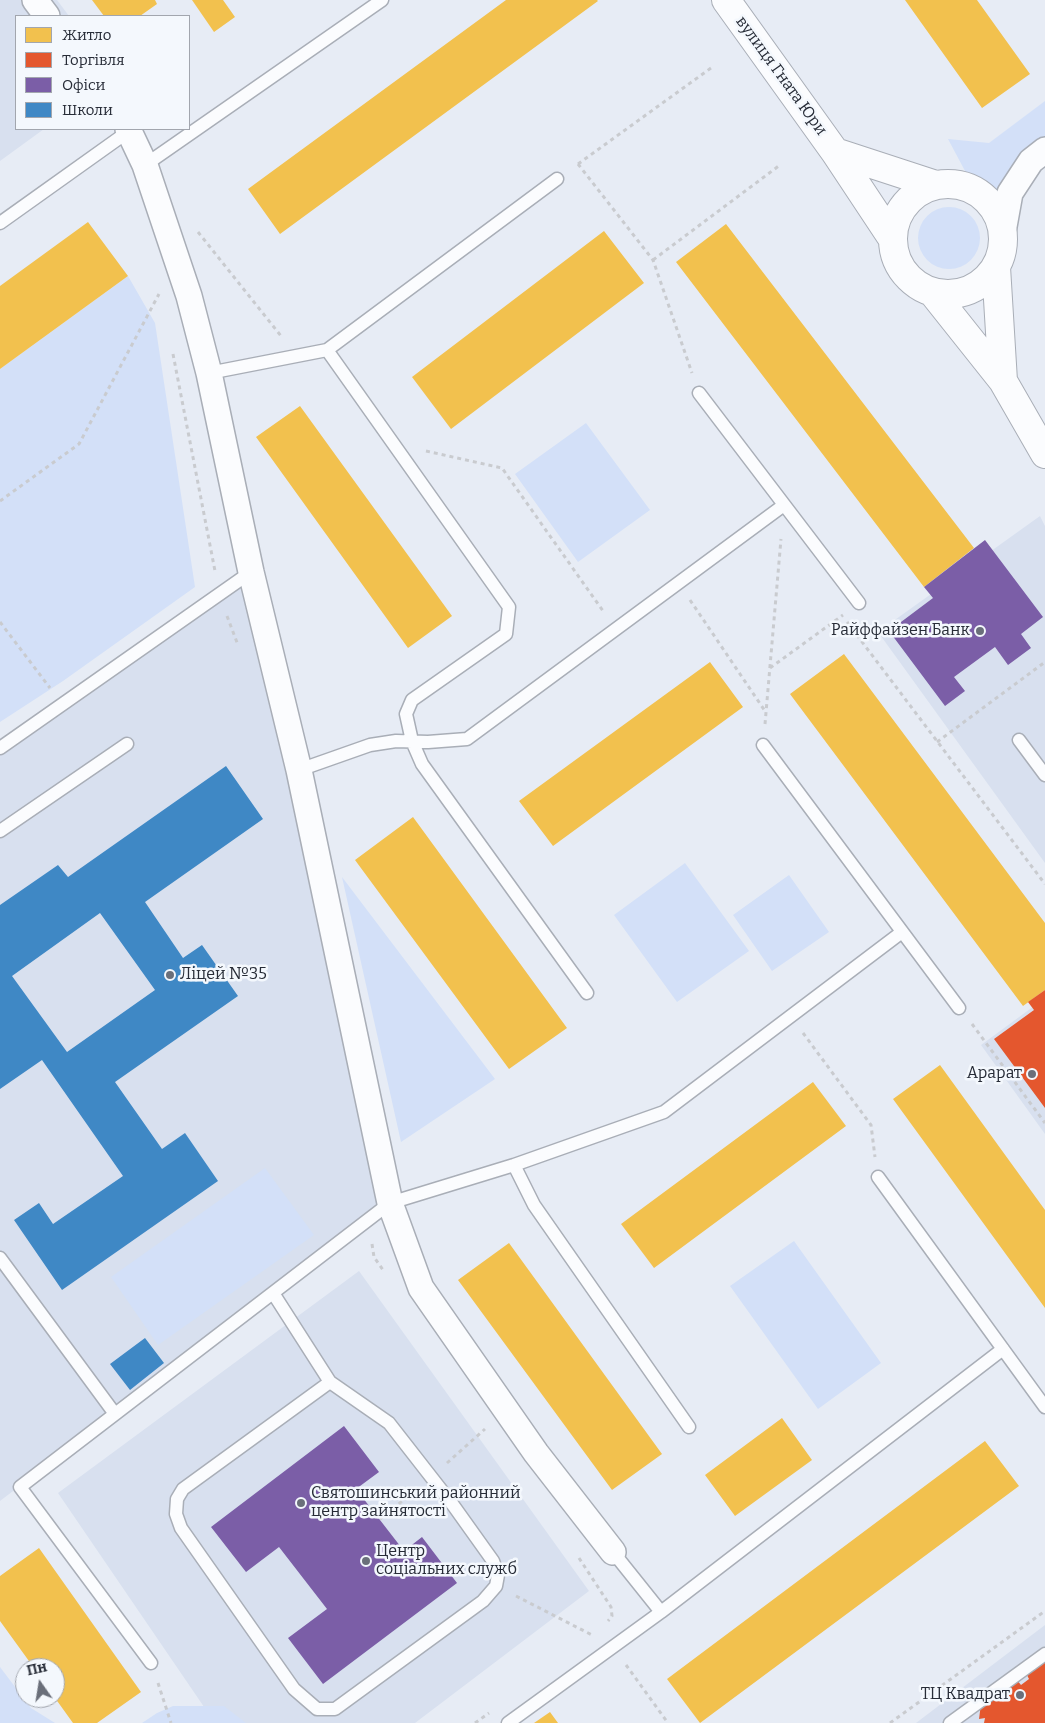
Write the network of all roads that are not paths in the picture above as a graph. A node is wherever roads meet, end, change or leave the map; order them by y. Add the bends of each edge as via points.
1 (35, 0) edge
2 (382, 0) edge
3 (726, 0) edge
4 (46, 15) edge
5 (129, 130) edge
6 (1045, 150) edge
7 (835, 152) junction
8 (145, 165) junction
9 (557, 178) road end
10 (936, 185) junction
11 (0, 223) edge
12 (1003, 232) junction
13 (892, 238) junction
14 (996, 267) junction
15 (933, 293) junction
16 (327, 350) junction
17 (209, 373) junction
18 (1003, 382) junction
19 (699, 393) road end
20 (1045, 454) edge
21 (784, 505) junction
22 (251, 572) junction
23 (859, 603) road end
24 (1019, 740) dead end
25 (412, 741) junction
26 (126, 744) dead end
27 (763, 745) road end
28 (0, 748) edge
29 (299, 770) junction
30 (1045, 775) edge
31 (0, 831) edge
32 (902, 932) junction
33 (587, 993) dead end
34 (959, 1008) road end
35 (514, 1165) junction
36 (878, 1177) road end
37 (390, 1203) junction
38 (0, 1258) edge
39 (273, 1293) junction
40 (1003, 1349) junction
41 (330, 1382) junction
42 (1045, 1407) edge
43 (115, 1414) junction
44 (689, 1427) dead end
45 (613, 1552) joint
46 (661, 1612) junction
47 (1045, 1654) edge
48 (151, 1663) road end
49 (508, 1723) edge
50 (950, 1723) edge

1 - 4 street
2 - 8 lane
3 - 7 street, вулиця Гната Юри
5 - 8 street
5 - 11 lane
6 - 12 street via 1031,161 1010,193
7 - 10 street, вулиця Гната Юри
7 - 13 street, вулиця Гната Юри
8 - 17 street via 189,296
9 - 16 lane
10 - 12 street via 954,184 972,189 998,214
10 - 13 street via 919,192 905,204 896,220
12 - 14 street via 1003,250
13 - 15 street via 895,256 903,272 916,285
14 - 15 street via 969,291 951,295
14 - 18 street
15 - 18 street
16 - 17 lane
16 - 25 lane via 509,607 506,634 412,700 406,714
17 - 22 street
18 - 20 street
19 - 21 lane
21 - 23 lane
21 - 25 lane via 467,739
22 - 28 lane
22 - 29 street
24 - 30 lane
25 - 29 lane via 370,745
25 - 33 lane via 422,764
26 - 31 lane
27 - 32 lane
29 - 37 street
32 - 34 lane
32 - 35 lane via 664,1112
35 - 37 lane
35 - 44 lane via 534,1205
36 - 40 lane
37 - 39 lane
37 - 45 street via 421,1288 536,1453
38 - 43 lane
39 - 41 lane
39 - 43 lane
40 - 42 lane
40 - 46 lane
41 - 41 lane via 183,1489 177,1500 176,1514 181,1528 294,1689 318,1709 335,1709 483,1600 496,1586 498,1575 493,1562 453,1504 388,1423
43 - 48 lane via 20,1487
45 - 46 lane
46 - 49 lane
47 - 50 lane

